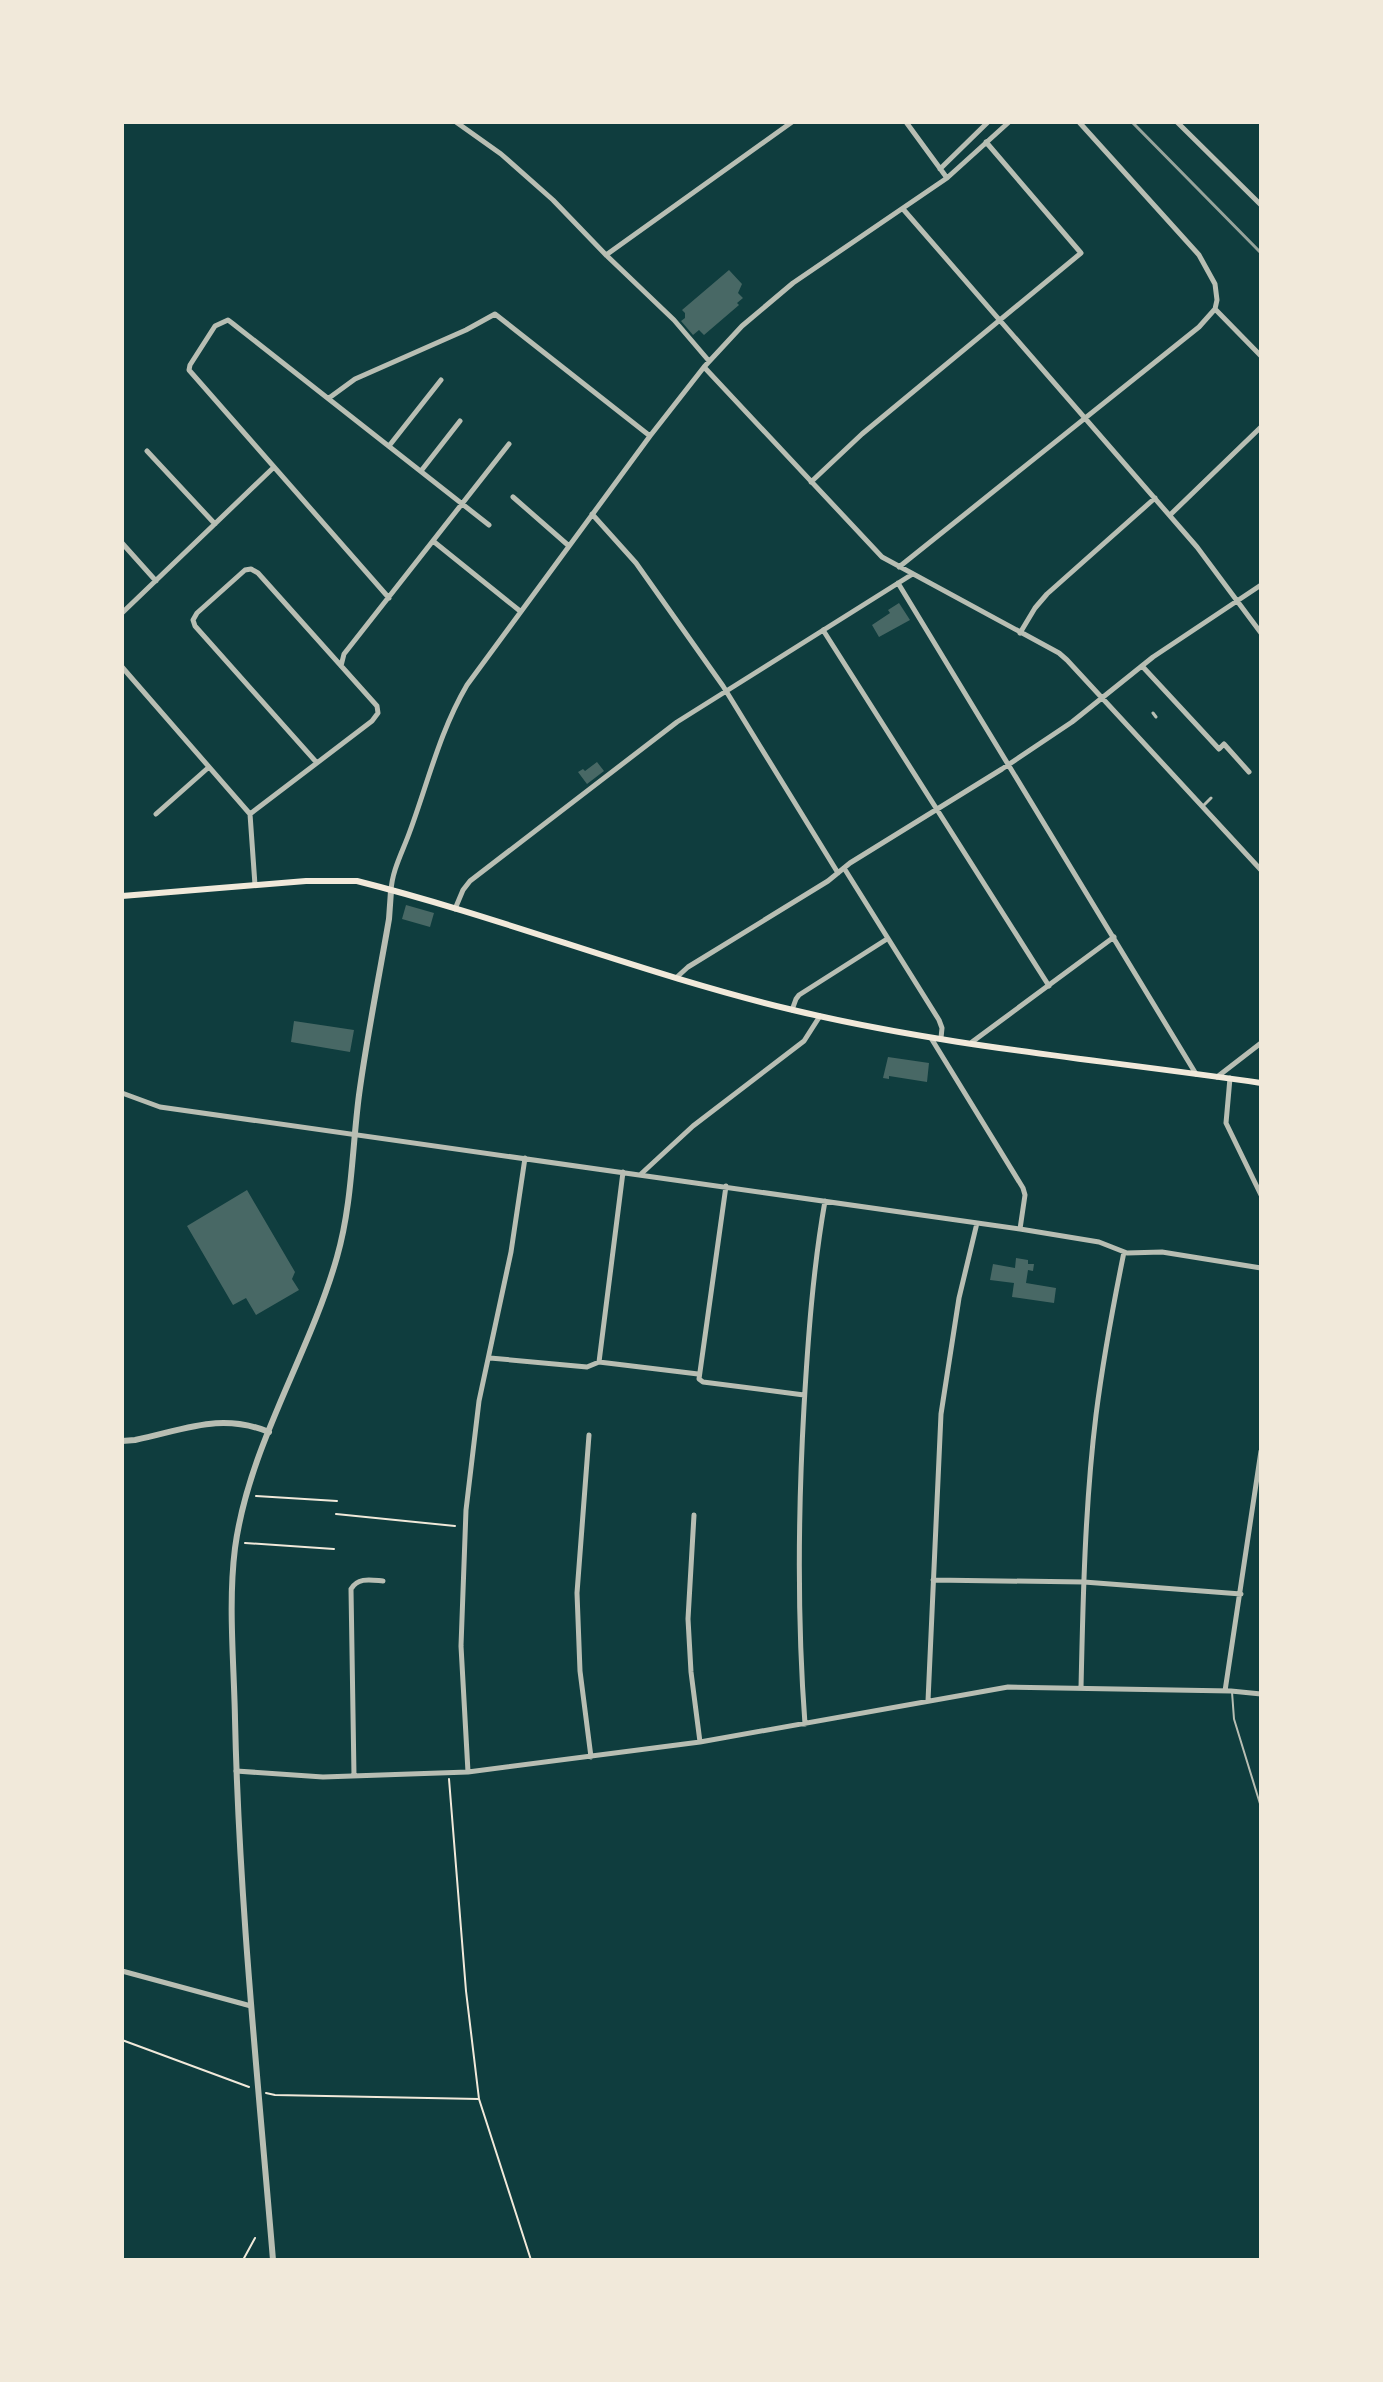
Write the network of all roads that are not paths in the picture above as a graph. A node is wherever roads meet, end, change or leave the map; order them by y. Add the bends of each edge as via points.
1 (456, 122) edge
2 (792, 122) edge
3 (906, 122) edge
4 (988, 122) edge
5 (1009, 122) edge
6 (1079, 122) edge
7 (1177, 122) edge
8 (986, 142) junction
9 (940, 169) junction
10 (947, 178) junction
11 (1261, 205) edge
12 (903, 209) junction
13 (606, 255) junction
14 (1215, 309) junction
15 (1000, 319) junction
16 (1261, 356) edge
17 (709, 361) junction
18 (704, 367) junction
19 (441, 380) dead end
20 (329, 398) junction
21 (1085, 418) junction
22 (460, 421) dead end
23 (1261, 427) edge
24 (650, 436) junction
25 (509, 444) dead end
26 (389, 446) junction
27 (147, 451) dead end
28 (273, 468) junction
29 (421, 471) junction
30 (811, 482) junction
31 (513, 497) dead end
32 (1155, 498) junction
33 (462, 504) junction
34 (592, 514) junction
35 (1170, 516) junction
36 (215, 524) junction
37 (489, 525) dead end
38 (433, 541) junction
39 (122, 543) edge
40 (569, 546) junction
41 (899, 567) junction
42 (912, 574) junction
43 (156, 581) junction
44 (898, 583) junction
45 (1261, 585) edge
46 (389, 598) junction
47 (1236, 600) junction
48 (520, 611) junction
49 (122, 613) edge
50 (823, 630) junction
51 (1020, 633) junction
52 (1261, 633) edge
53 (342, 666) junction
54 (1142, 666) junction
55 (122, 667) edge
56 (726, 691) junction
57 (1103, 698) junction
58 (1178, 705) junction
59 (1173, 711) dead end
60 (1219, 749) junction
61 (1213, 754) dead end
62 (317, 763) junction
63 (1008, 764) junction
64 (209, 767) junction
65 (1249, 772) dead end
66 (1211, 798) dead end
67 (1203, 806) junction
68 (937, 809) junction
69 (156, 814) dead end
70 (250, 814) junction
71 (844, 868) junction
72 (1261, 870) edge
73 (838, 873) junction
74 (255, 885) junction
75 (391, 891) junction
76 (122, 896) edge
77 (455, 910) junction
78 (1114, 937) junction
79 (887, 939) junction
80 (677, 977) junction
81 (1049, 986) junction
82 (792, 1010) junction
83 (820, 1016) junction
84 (930, 1037) junction
85 (941, 1038) junction
86 (972, 1042) junction
87 (1261, 1043) edge
88 (1196, 1074) junction
89 (1217, 1077) junction
90 (1230, 1078) junction
91 (1261, 1083) edge
92 (122, 1093) edge
93 (355, 1135) junction
94 (525, 1158) junction
95 (623, 1172) junction
96 (641, 1175) junction
97 (726, 1186) junction
98 (1261, 1195) edge
99 (825, 1201) junction
100 (977, 1223) junction
101 (1020, 1229) junction
102 (1124, 1252) junction
103 (1261, 1268) edge
104 (490, 1358) junction
105 (599, 1362) junction
106 (698, 1374) junction
107 (804, 1395) junction
108 (269, 1432) junction
109 (589, 1435) dead end
110 (135, 1440) junction
111 (122, 1441) edge
112 (122, 1448) edge
113 (1261, 1451) edge
114 (694, 1515) dead end
115 (933, 1580) junction
116 (383, 1581) dead end
117 (1084, 1582) junction
118 (1241, 1594) junction
119 (1081, 1688) junction
120 (1228, 1691) junction
121 (1261, 1694) edge
122 (928, 1701) junction
123 (805, 1724) junction
124 (700, 1742) junction
125 (591, 1757) junction
126 (236, 1771) junction
127 (468, 1772) junction
128 (354, 1776) junction
129 (1261, 1807) edge
130 (122, 1971) edge
131 (251, 2006) junction
132 (273, 2260) edge

1 - 13 street via 536,184
2 - 13 street
3 - 9 street
4 - 9 street
5 - 8 street
6 - 14 street via 1199,255 1215,284
7 - 11 street
8 - 10 street
8 - 15 street via 1081,253
9 - 10 street
10 - 12 street
12 - 15 street
12 - 17 street via 781,292
13 - 17 street
14 - 16 street
14 - 21 street
15 - 21 street
15 - 30 street
17 - 18 street
18 - 24 street
18 - 30 street
19 - 26 street
20 - 24 street via 346,384 495,314
20 - 26 street
20 - 28 street via 228,320 215,326 189,370
21 - 32 street
21 - 41 street
22 - 29 street
23 - 35 street
24 - 34 street
25 - 33 street
26 - 29 street
27 - 36 street
28 - 36 street
28 - 46 street
29 - 33 street
30 - 41 street via 877,552
31 - 40 street
32 - 35 street
32 - 51 street via 1047,594
33 - 37 street
33 - 38 street
34 - 40 street
34 - 56 street via 636,563
35 - 47 street
36 - 43 street
38 - 46 street
38 - 48 street
39 - 43 street
40 - 48 street
41 - 42 street
42 - 44 street
42 - 51 street
43 - 49 street
44 - 50 street
44 - 63 street
45 - 47 street
46 - 53 street via 344,654
47 - 52 street
47 - 54 street
48 - 75 street via 452,712
50 - 56 street
50 - 68 street
51 - 57 street via 1063,657
53 - 62 street via 378,713
53 - 62 street via 251,569 194,616 195,626
54 - 57 street
54 - 58 street
55 - 64 street
56 - 73 street
56 - 77 street via 667,729 470,881
57 - 63 street
57 - 67 street
58 - 59 street
58 - 60 street
60 - 61 street
60 - 65 street via 1224,744
62 - 70 street
63 - 68 street
63 - 78 street
64 - 69 street
64 - 70 street
66 - 67 street
67 - 72 street
68 - 71 street
68 - 81 street
70 - 74 street
71 - 73 street
71 - 79 street
73 - 80 street
74 - 75 main road via 347,880
74 - 76 main road
75 - 77 main road
75 - 93 street
77 - 80 main road
78 - 81 street
78 - 88 street
79 - 82 street via 799,995
79 - 85 street via 939,1020
80 - 82 main road
81 - 86 street
82 - 83 main road
83 - 84 main road
83 - 96 street via 804,1041 693,1126
84 - 85 main road
84 - 101 street via 1023,1188
85 - 86 main road
86 - 88 main road
87 - 89 street
88 - 89 main road
89 - 90 main road
90 - 91 main road
90 - 98 street via 1226,1123
92 - 93 street via 160,1107
93 - 94 street
93 - 108 street via 337,1258
94 - 95 street
94 - 104 street
95 - 96 street
95 - 105 street
96 - 97 street
97 - 99 street
97 - 106 street
99 - 100 street
99 - 107 street
100 - 101 street
100 - 115 street via 941,1414
101 - 102 street via 1099,1242
102 - 103 street via 1162,1252
102 - 117 street via 1096,1418
104 - 105 street via 587,1367
104 - 127 street via 479,1401 462,1569
105 - 106 street
106 - 107 street via 703,1382
107 - 123 street via 799,1584
108 - 110 street via 218,1422
108 - 126 street via 246,1496 234,1562
109 - 125 street via 577,1593
110 - 111 street
110 - 112 street
113 - 118 street
114 - 124 street via 688,1619
115 - 117 street
115 - 122 street
116 - 128 street via 361,1580 351,1589
117 - 118 street
117 - 119 street
118 - 120 street
119 - 120 street
119 - 122 street via 1008,1687
120 - 121 street
120 - 129 lane
122 - 123 street
123 - 124 street
124 - 125 street
125 - 127 street
126 - 128 street
126 - 131 street
127 - 128 street
130 - 131 street
131 - 132 street

